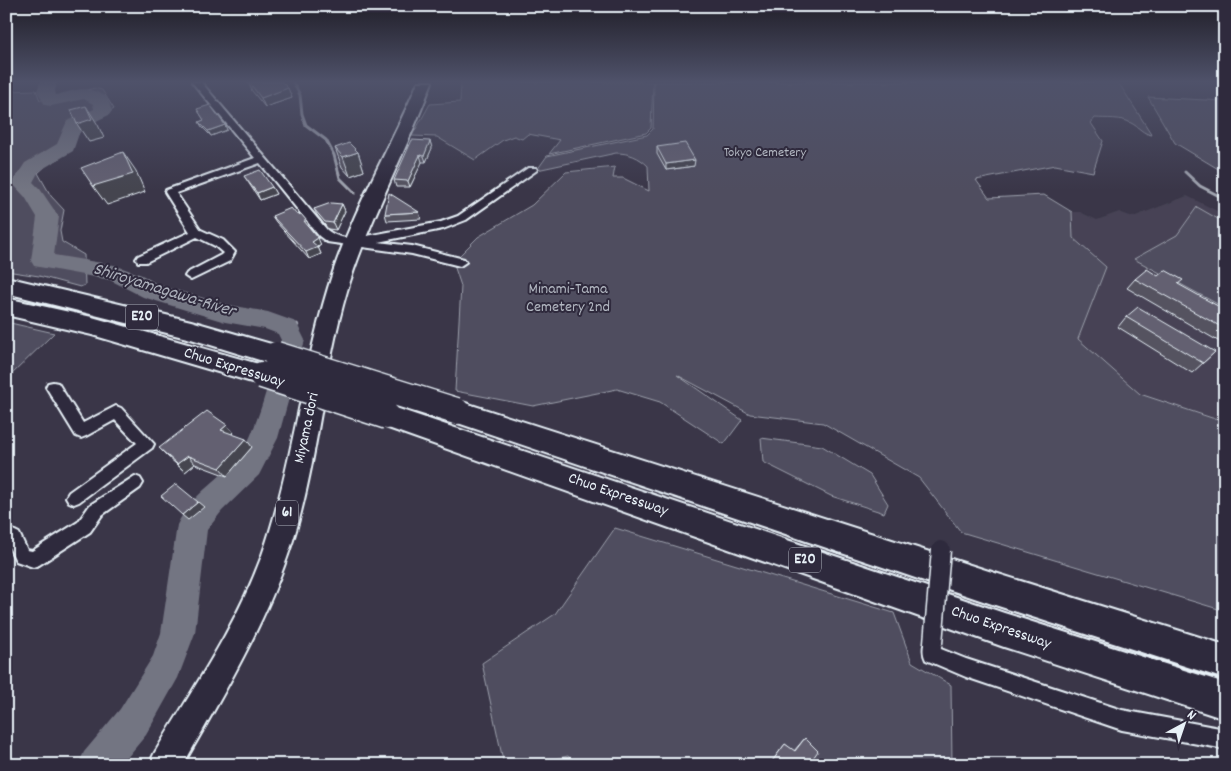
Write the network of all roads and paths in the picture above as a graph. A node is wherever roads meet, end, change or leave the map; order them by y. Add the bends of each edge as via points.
1 (227, 118) edge
2 (411, 118) edge
3 (262, 159) junction
4 (532, 170) dead end
5 (197, 233) junction
6 (354, 242) junction
7 (142, 259) dead end
8 (460, 262) dead end
9 (191, 276) dead end
10 (6, 285) edge
11 (6, 306) edge
12 (269, 365) junction
13 (53, 387) dead end
14 (136, 483) dead end
15 (74, 497) dead end
16 (13, 538) dead end
17 (941, 546) dead end
18 (1225, 662) edge
19 (1225, 701) edge
20 (1225, 739) edge
21 (165, 765) edge

1 - 3 street
2 - 6 main road, Miyama dori / 61
3 - 5 street via 170,192
3 - 6 street via 323,233 338,242
4 - 6 street via 462,218 443,225
5 - 7 street
5 - 9 street via 220,243 229,252 226,258
6 - 8 street
6 - 21 main road, Miyama dori / 61 via 335,296 302,454 273,559 240,632
10 - 12 highway, Chuo Expressway / E20 via 191,330
11 - 12 highway, Chuo Expressway / E20
12 - 18 highway, Chuo Expressway / E20, bridge via 456,411
12 - 19 highway, Chuo Expressway / E20, bridge via 387,416 1004,630
13 - 15 street via 81,432 116,412 147,444
14 - 16 street via 96,510 84,527 33,559 22,556
17 - 20 street, bridge via 932,654 1122,720

